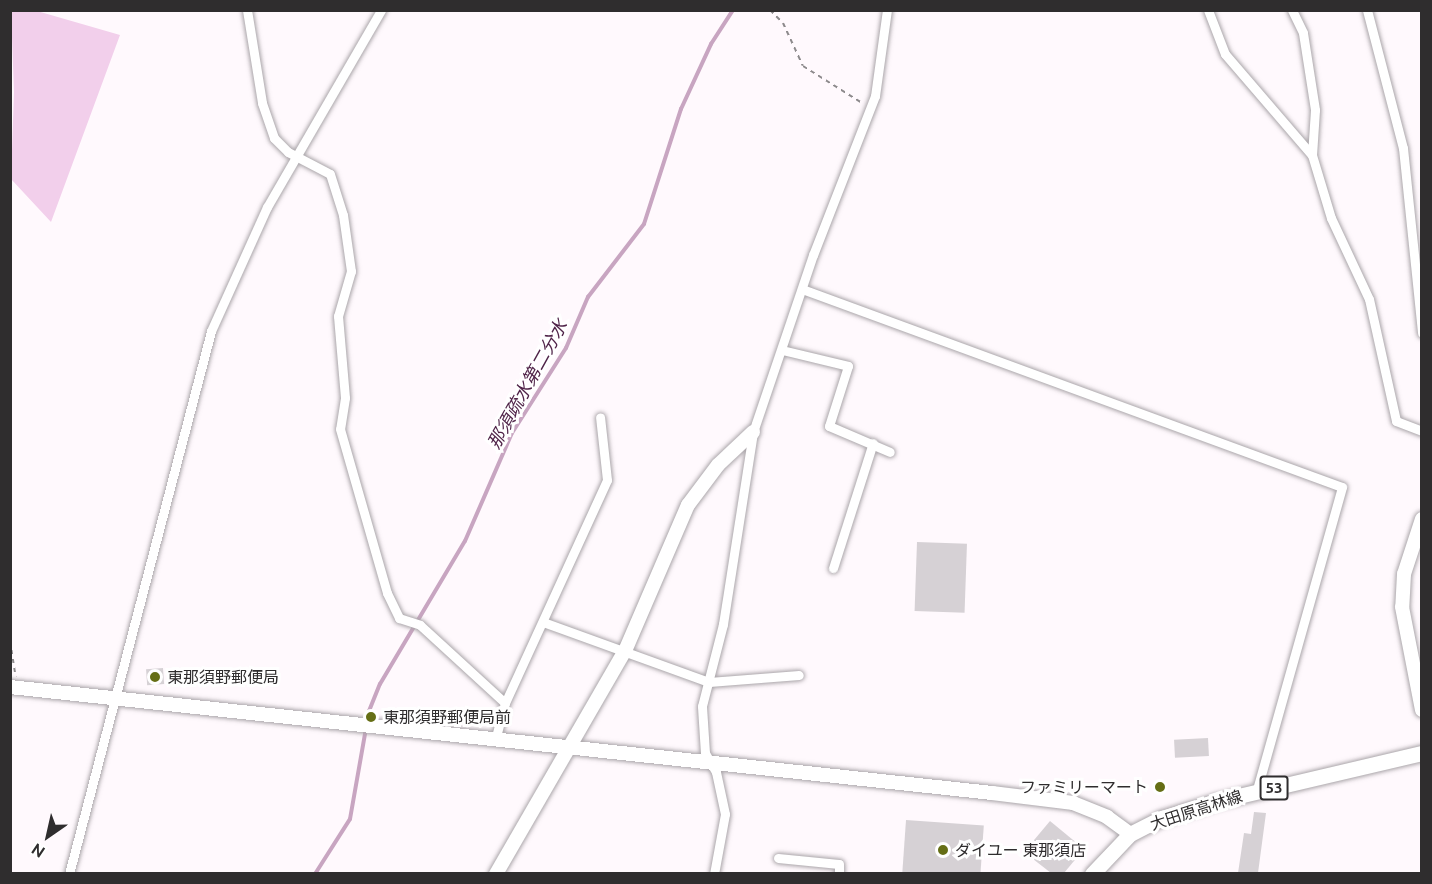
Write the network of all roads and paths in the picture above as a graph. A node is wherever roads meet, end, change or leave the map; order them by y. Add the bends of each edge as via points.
1 (248, 10) edge
2 (381, 10) edge
3 (770, 10) edge
4 (887, 10) edge
5 (1208, 10) edge
6 (1292, 10) edge
7 (1367, 10) edge
8 (871, 108) junction
9 (1312, 155) junction
10 (300, 156) junction
11 (802, 290) junction
12 (1422, 333) edge
13 (782, 350) junction
14 (600, 417) dead end
15 (1422, 431) edge
16 (753, 432) junction
17 (873, 443) junction
18 (890, 452) dead end
19 (1422, 519) edge
20 (833, 568) dead end
21 (543, 622) junction
22 (10, 641) edge
23 (625, 651) junction
24 (799, 675) dead end
25 (709, 682) junction
26 (13, 688) edge
27 (114, 699) junction
28 (505, 704) junction
29 (1422, 710) edge
30 (495, 741) junction
31 (572, 747) junction
32 (1422, 753) edge
33 (711, 763) junction
34 (1256, 792) junction
35 (1130, 834) junction
36 (778, 858) dead end
37 (69, 873) edge
38 (495, 873) edge
39 (714, 873) edge
40 (839, 873) edge
41 (1092, 873) edge

1 - 10 street via 262,103 274,138 288,152
2 - 10 street
3 - 8 path via 783,23 802,66
4 - 8 street
5 - 9 street via 1225,54
6 - 9 street via 1303,33 1315,110
7 - 12 street via 1403,148
8 - 11 street
9 - 15 street via 1331,218 1369,299 1396,421
10 - 27 street via 267,207 211,331
10 - 28 street via 319,165 335,182 349,239 351,271 338,316 345,398 340,429 387,592 399,618 420,625
11 - 13 street
11 - 34 street via 1342,487
13 - 16 street
13 - 17 street via 848,366 829,426
14 - 21 street via 607,480
16 - 23 street via 718,465 688,505
16 - 25 street via 723,624
17 - 18 street
17 - 20 street
19 - 29 street via 1404,574 1402,607
21 - 23 street
21 - 28 street
22 - 26 path
23 - 25 street
23 - 31 street
24 - 25 street
25 - 33 street via 702,730
26 - 27 street
27 - 30 street
27 - 37 street
28 - 30 street
30 - 31 street
31 - 33 street
31 - 38 street
32 - 34 main road, 大田原高林線 / 53
33 - 35 street via 1073,804 1107,817
33 - 39 street via 725,814
34 - 35 main road, 大田原高林線 / 53 via 1189,809
35 - 41 main road, 大田原高林線 / 53
36 - 40 street via 839,864

